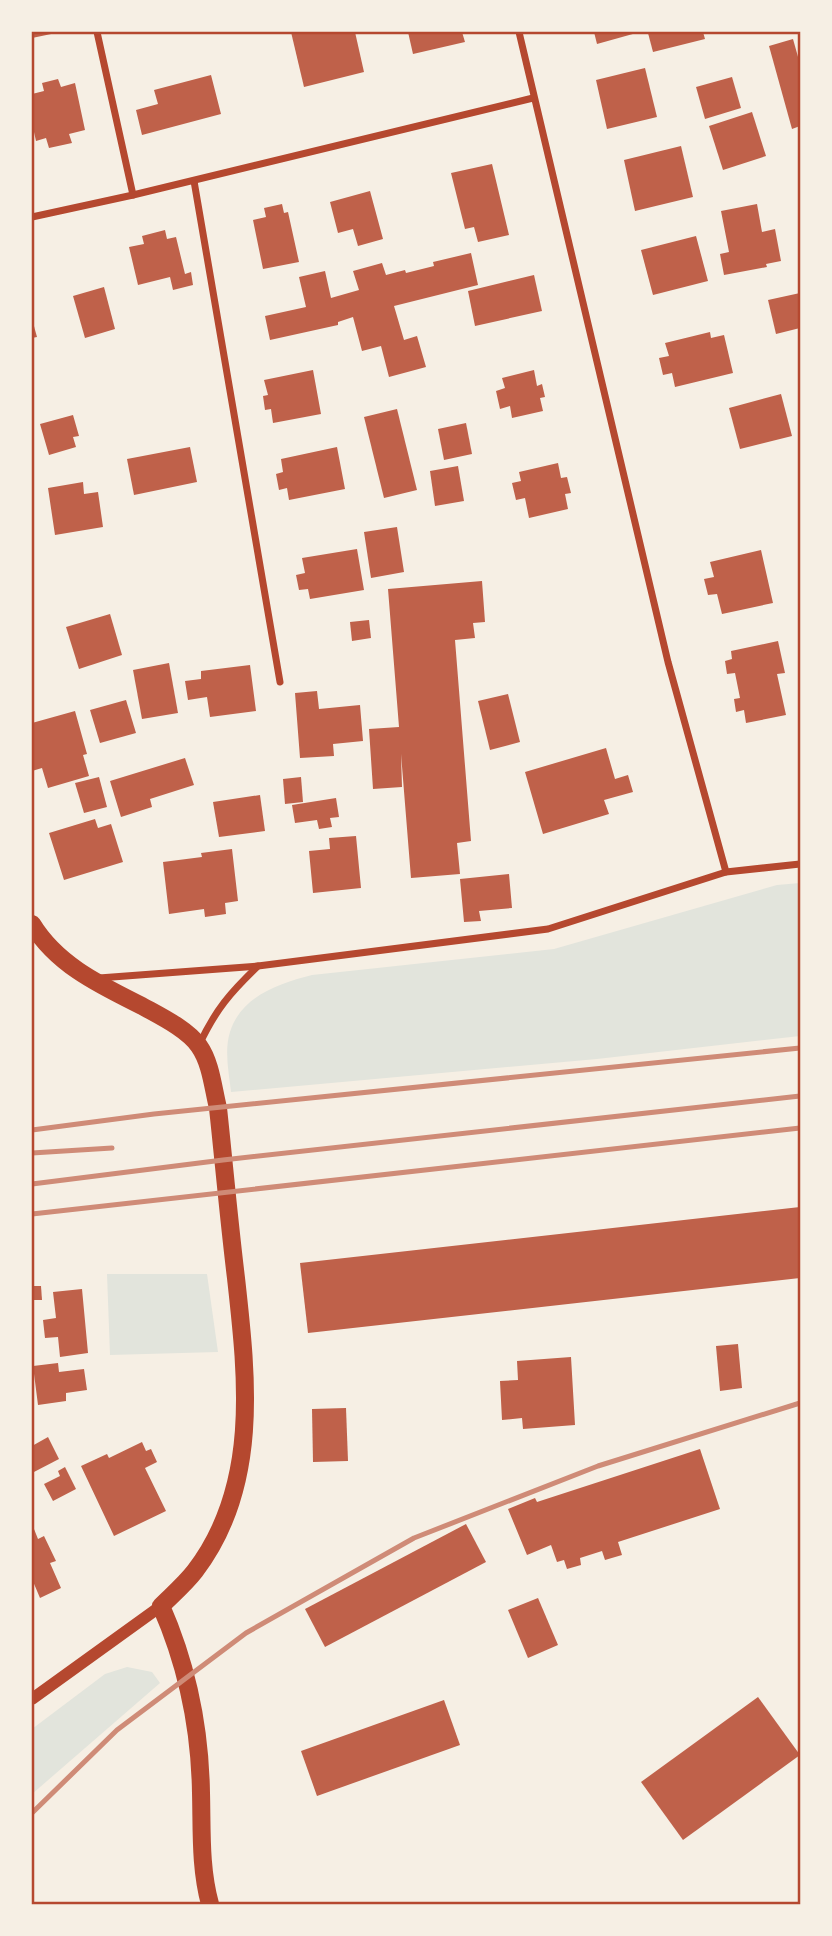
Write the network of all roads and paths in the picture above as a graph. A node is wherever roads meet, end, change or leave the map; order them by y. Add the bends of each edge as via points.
1 (97, 32) edge
2 (519, 32) edge
3 (533, 98) junction
4 (194, 181) junction
5 (133, 195) junction
6 (32, 217) edge
7 (280, 682) dead end
8 (800, 864) edge
9 (726, 872) junction
10 (32, 924) edge
11 (258, 966) junction
12 (90, 979) junction
13 (199, 1045) junction
14 (161, 1606) junction
15 (32, 1699) edge
16 (210, 1905) edge

1 - 5 street
2 - 3 street
3 - 4 street
3 - 9 street via 668,662
4 - 5 street
4 - 7 street
5 - 6 street
8 - 9 street
9 - 11 street via 548,929
10 - 12 main road via 44,945
11 - 12 street
11 - 13 street via 222,1003
12 - 13 main road via 170,1021
13 - 14 main road via 218,1108 246,1375 246,1422 233,1496 214,1541 194,1572
14 - 15 street
14 - 16 main road via 187,1677 197,1730 201,1840

